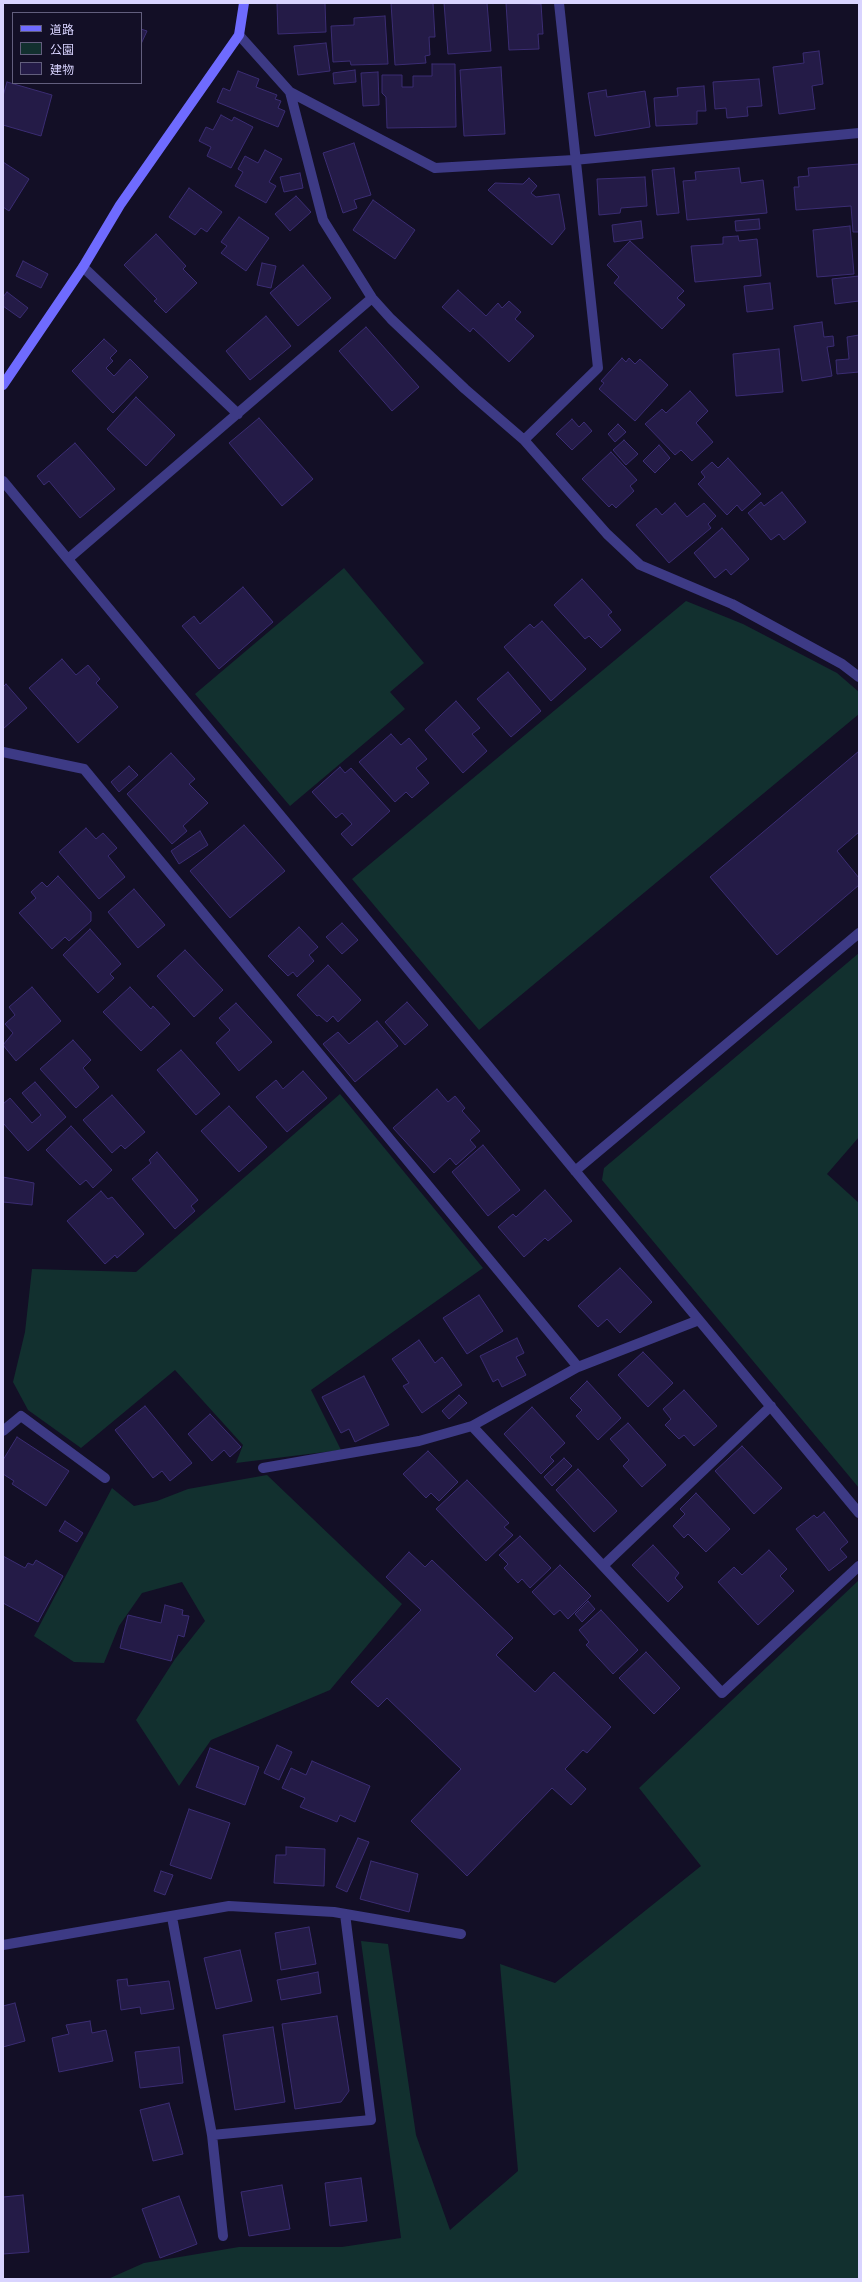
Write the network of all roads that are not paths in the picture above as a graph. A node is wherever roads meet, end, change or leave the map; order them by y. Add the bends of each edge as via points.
1 (244, 3) edge
2 (559, 3) edge
3 (239, 35) junction
4 (290, 92) junction
5 (859, 133) edge
6 (574, 160) junction
7 (83, 267) junction
8 (372, 298) junction
9 (3, 385) edge
10 (238, 414) junction
11 (524, 440) junction
12 (3, 481) edge
13 (68, 559) junction
14 (859, 678) edge
15 (3, 752) edge
16 (859, 933) edge
17 (575, 1171) junction
18 (699, 1320) junction
19 (578, 1367) junction
20 (771, 1406) junction
21 (472, 1426) junction
22 (3, 1431) edge
23 (263, 1468) dead end
24 (105, 1478) dead end
25 (859, 1513) edge
26 (603, 1566) junction
27 (859, 1566) edge
28 (345, 1914) junction
29 (172, 1917) junction
30 (460, 1934) dead end
31 (3, 1945) edge
32 (212, 2135) junction
33 (223, 2236) dead end

1 - 3 street
2 - 6 street
3 - 4 street
3 - 7 street via 120,206
4 - 6 street via 435,168
4 - 8 street via 323,220
5 - 6 street
6 - 11 street via 598,368
7 - 9 street
7 - 10 street
8 - 10 street
8 - 11 street via 465,389
10 - 13 street
11 - 14 street via 607,534 640,565 732,604 842,664
12 - 13 street
13 - 17 street
15 - 19 street via 84,769
16 - 17 street
17 - 18 street
18 - 19 street
18 - 20 street
19 - 21 street
20 - 25 street
20 - 26 street
21 - 23 street via 419,1441
21 - 26 street
22 - 24 street via 21,1416
26 - 27 street via 722,1693
28 - 29 street via 228,1906
28 - 30 street
28 - 32 street via 371,2120
29 - 31 street
29 - 32 street
32 - 33 street

